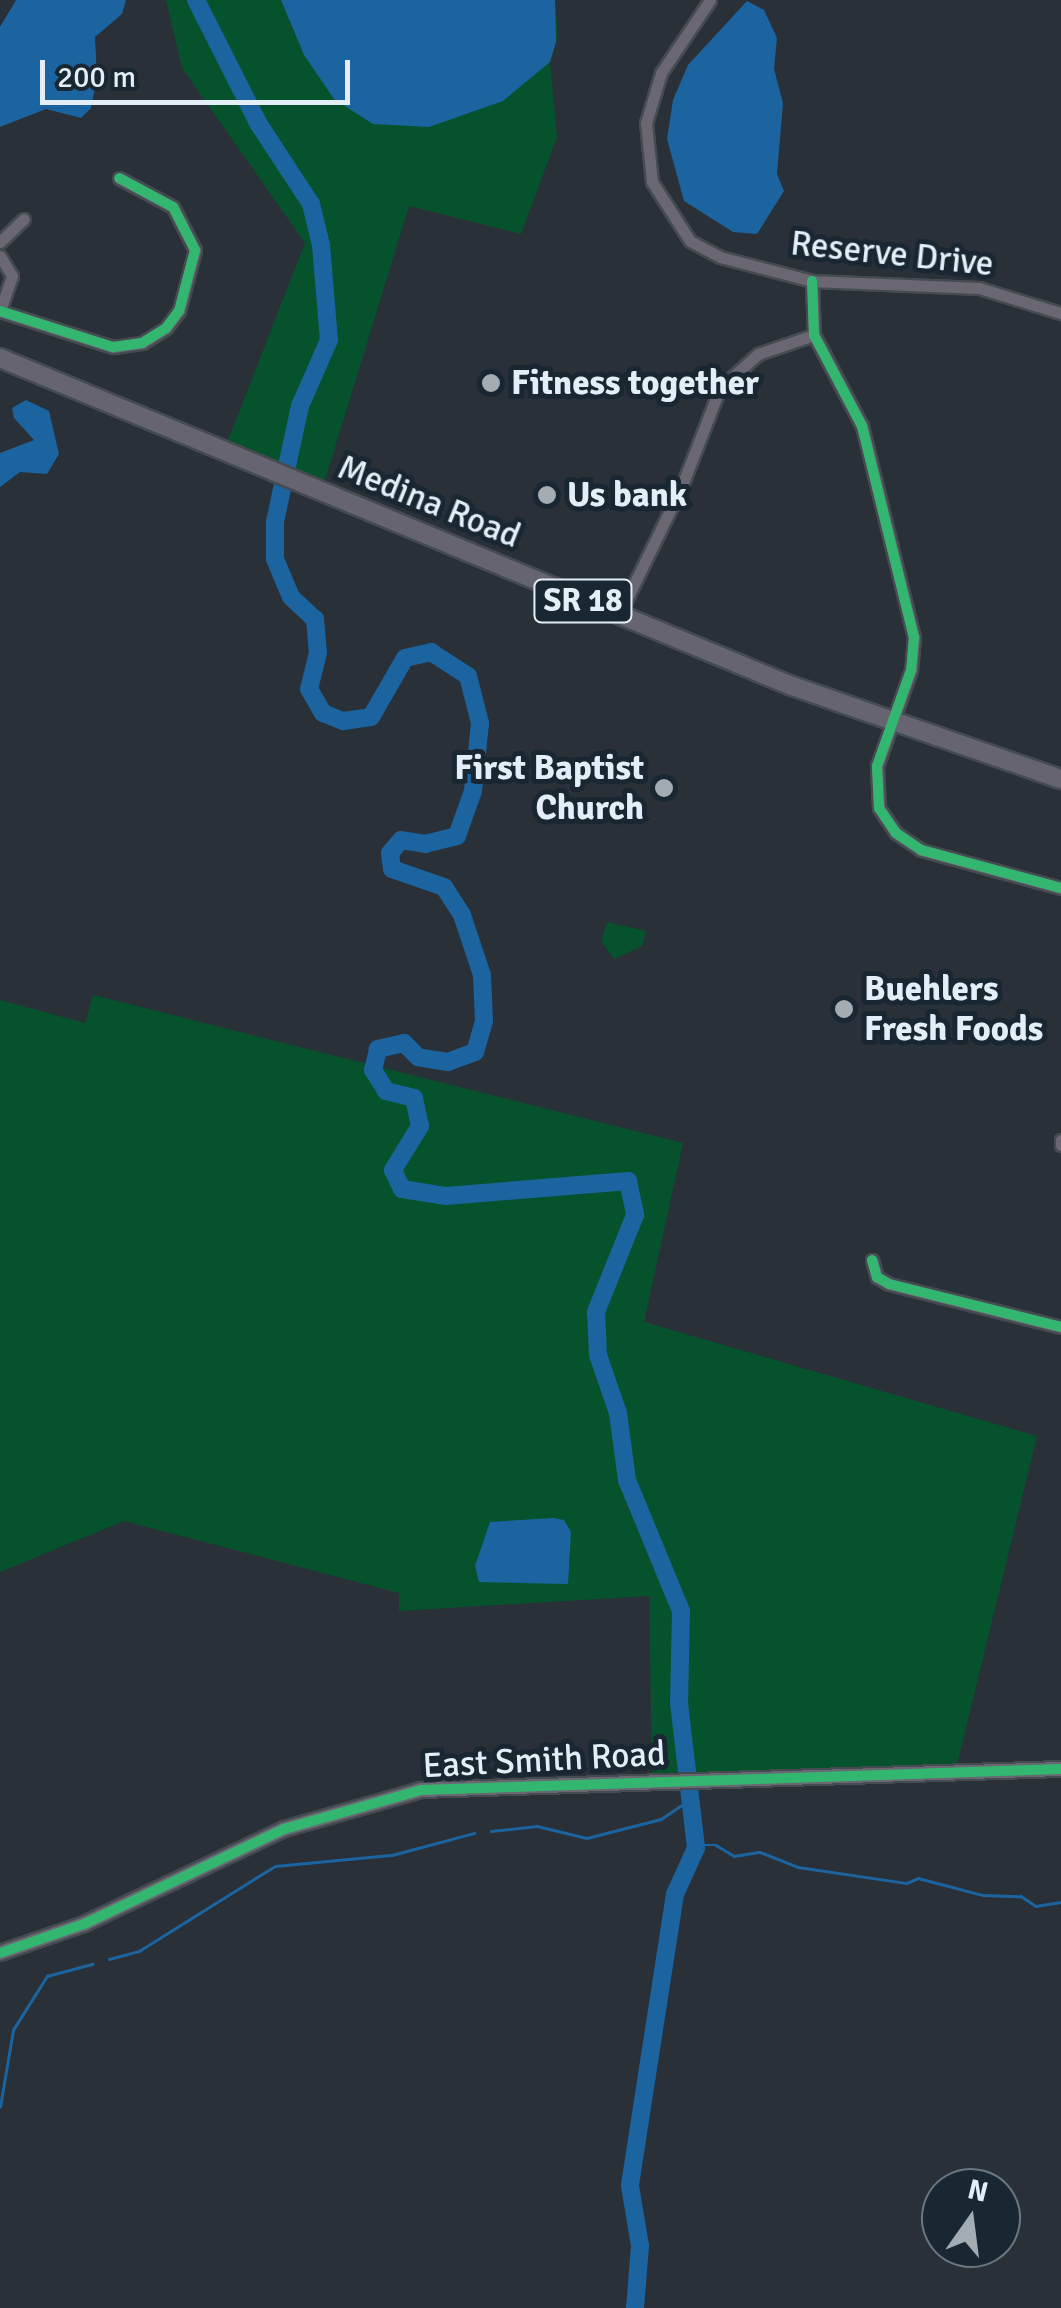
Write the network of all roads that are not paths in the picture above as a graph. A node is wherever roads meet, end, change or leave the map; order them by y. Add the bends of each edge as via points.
1 (710, 0) edge
2 (119, 178) dead end
3 (24, 220) dead end
4 (0, 242) edge
5 (0, 256) edge
6 (812, 281) junction
7 (0, 311) edge
8 (1061, 314) edge
9 (814, 335) junction
10 (0, 358) edge
11 (618, 616) junction
12 (890, 724) junction
13 (1061, 779) edge
14 (1061, 888) edge
15 (872, 1260) dead end
16 (1061, 1327) edge
17 (1061, 1769) edge
18 (0, 1953) edge

1 - 6 street, Reserve Drive via 654,89 645,143 652,182 678,229 704,250
2 - 7 street via 153,192 186,225 195,250 179,311 142,343 113,347
3 - 4 street
5 - 7 street via 12,276
6 - 8 street, Reserve Drive via 979,288
6 - 9 street
9 - 11 street via 758,354 720,388 681,488
9 - 12 street via 862,426 912,623 911,670
10 - 11 highway, Medina Road / SR 18
11 - 12 highway, Medina Road / SR 18
12 - 13 highway, Medina Road / SR 18
12 - 14 street via 876,788 879,808 896,833 921,850
15 - 16 street via 876,1277 889,1284
17 - 18 street, East Smith Road via 421,1790 284,1829 84,1924

